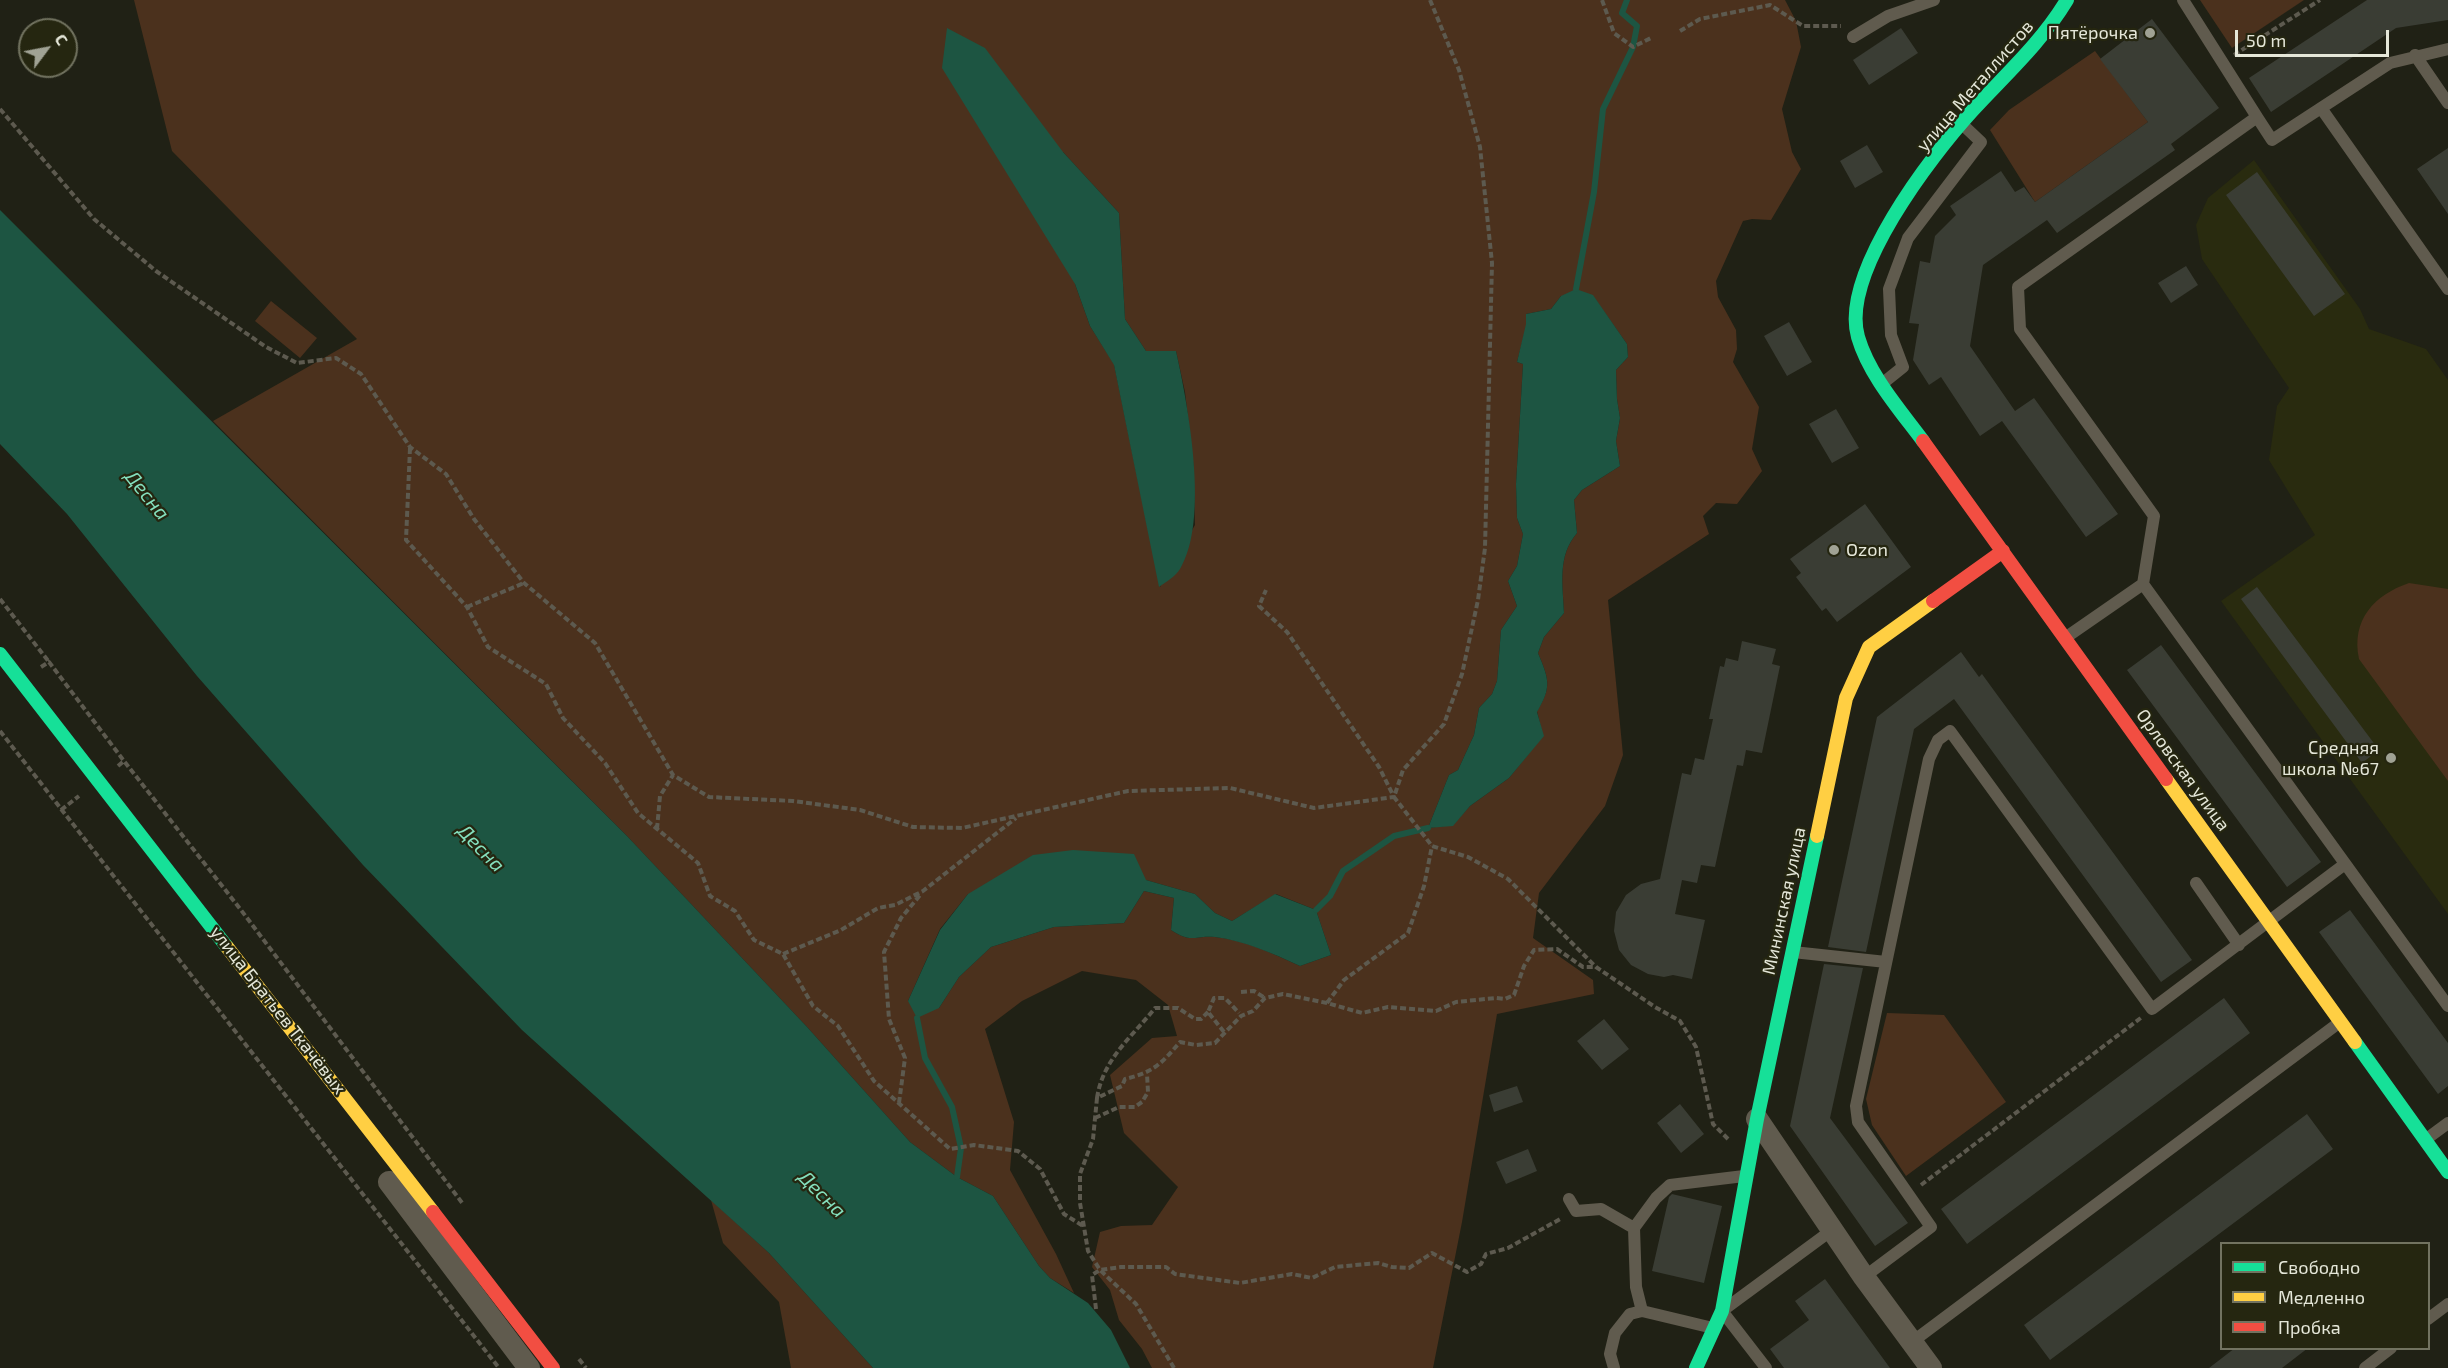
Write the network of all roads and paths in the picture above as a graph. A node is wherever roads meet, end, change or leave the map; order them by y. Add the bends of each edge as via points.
1 (1430, 0) edge
2 (1602, 0) edge
3 (1934, 0) edge
4 (2067, 0) edge
5 (2183, 0) edge
6 (2320, 0) edge
7 (1911, 3) edge
8 (1848, 23) dead end
9 (1680, 31) dead end
10 (1853, 37) dead end
11 (1651, 38) dead end
12 (2448, 49) edge
13 (2415, 55) junction
14 (2223, 62) junction
15 (2448, 103) edge
16 (2321, 108) junction
17 (0, 109) edge
18 (2258, 117) junction
19 (1962, 124) junction
20 (2448, 289) edge
21 (1884, 386) junction
22 (410, 447) junction
23 (2003, 551) junction
24 (524, 583) junction
25 (2143, 584) junction
26 (1266, 590) dead end
27 (0, 599) edge
28 (467, 607) junction
29 (2066, 638) junction
30 (0, 654) edge
31 (49, 662) dead end
32 (0, 677) edge
33 (0, 731) edge
34 (673, 775) junction
35 (1394, 797) junction
36 (1019, 816) junction
37 (657, 829) junction
38 (1432, 846) junction
39 (2345, 864) junction
40 (2196, 883) dead end
41 (923, 891) junction
42 (2270, 920) junction
43 (2239, 945) junction
44 (1791, 951) junction
45 (783, 954) junction
46 (1886, 962) junction
47 (1596, 967) junction
48 (1241, 992) dead end
49 (1265, 998) junction
50 (1327, 1003) junction
51 (2448, 1006) edge
52 (2152, 1009) junction
53 (1208, 1012) junction
54 (1239, 1014) dead end
55 (2341, 1021) junction
56 (1224, 1032) junction
57 (1147, 1074) junction
58 (1096, 1098) junction
59 (899, 1104) junction
60 (1095, 1118) junction
61 (1757, 1119) junction
62 (2448, 1123) edge
63 (2425, 1140) junction
64 (1748, 1161) junction
65 (2448, 1172) edge
66 (1746, 1176) junction
67 (1908, 1194) junction
68 (1569, 1199) dead end
69 (1576, 1211) junction
70 (1083, 1226) junction
71 (1634, 1228) junction
72 (1832, 1230) junction
73 (1100, 1270) junction
74 (1864, 1277) junction
75 (2448, 1304) edge
76 (1096, 1309) dead end
77 (1642, 1311) junction
78 (1722, 1311) junction
79 (2430, 1318) edge
80 (1713, 1328) junction
81 (1912, 1342) junction
82 (2388, 1350) edge
83 (498, 1368) edge
84 (529, 1368) edge
85 (553, 1368) edge
86 (1174, 1368) edge
87 (1614, 1368) edge
88 (1696, 1368) edge
89 (1766, 1368) edge
90 (1931, 1368) edge
91 (2365, 1368) edge

1 - 35 path via 1459,70 1480,147 1492,263 1485,548 1462,674 1444,724 1403,770
2 - 11 path via 1614,33 1633,47
3 - 7 lane
4 - 19 street, улица Металлистов via 2038,44
5 - 14 lane
6 - 14 path
7 - 10 lane
8 - 9 path via 1839,27 1803,26 1770,5 1700,19
12 - 13 lane
13 - 15 lane
13 - 16 lane via 2390,63
14 - 18 lane
16 - 18 lane via 2272,140
16 - 20 lane
17 - 22 path via 94,219 156,271 266,347 297,363 336,358 361,374
18 - 25 lane via 2018,286 2020,328 2154,516
19 - 21 street, улица Металлистов via 1892,219 1864,272 1856,300 1855,327 1864,354
19 - 21 lane via 1981,142 1908,238 1889,289 1891,335 1904,367
21 - 23 street, Орловская улица
22 - 24 path via 446,474 474,519
22 - 28 path via 406,540
23 - 29 street, Орловская улица
23 - 44 street, Мининская улица via 1869,647 1846,698
24 - 28 path
24 - 34 path via 595,643
25 - 29 lane
25 - 39 lane
26 - 35 path via 1259,606 1287,632 1379,767
27 - 31 path
28 - 37 path via 488,646 546,684 563,718 605,763 638,813
29 - 42 street, Орловская улица
30 - 85 street, улица Братьев Ткачёвых
32 - 84 street, улица Братьев Ткачёвых via 207,938
33 - 83 path
34 - 36 path via 709,797 793,801 860,810 913,827 962,828
34 - 37 path via 660,796
35 - 36 path via 1314,807 1230,788 1128,791
35 - 38 path
36 - 41 path
37 - 45 path via 699,863 710,896 735,911 754,940
38 - 47 path via 1468,857 1508,879
38 - 50 path via 1408,933 1344,980
39 - 42 lane
39 - 51 lane
40 - 43 lane
41 - 45 path
41 - 59 path via 901,918 884,952 889,1019 905,1058
42 - 43 lane
42 - 55 street, Орловская улица
43 - 52 lane
44 - 46 lane
44 - 61 street, Мининская улица
45 - 59 path via 813,1006 838,1026 874,1081
46 - 52 lane via 1929,759 1938,740 1950,731
46 - 67 lane via 1856,1106 1858,1122
47 - 50 path via 1583,967 1557,949 1534,950 1514,995 1505,999 1456,1002 1436,1011 1388,1007 1362,1013
47 - 64 path via 1680,1021 1695,1047 1713,1124
48 - 49 path via 1254,991
49 - 50 path via 1283,994
49 - 56 path
52 - 67 path
53 - 54 path via 1214,998 1225,998
53 - 56 path
53 - 58 path via 1195,1019 1178,1008 1155,1008 1111,1058 1100,1078
55 - 63 street, Орловская улица
55 - 81 lane
56 - 57 path via 1215,1043 1180,1042
57 - 58 path via 1125,1078 1122,1086
57 - 60 path via 1148,1092 1143,1102
58 - 60 path
59 - 70 path via 950,1149 974,1145 1018,1151 1040,1169 1064,1214
60 - 70 path via 1093,1139 1080,1174
61 - 64 street, Мининская улица
61 - 72 street
62 - 63 lane
63 - 65 street, Орловская улица
64 - 66 street, Мининская улица
66 - 71 lane via 1670,1185
66 - 78 street, Мининская улица
67 - 74 lane via 1931,1227
68 - 69 lane
69 - 71 lane via 1601,1209
69 - 73 path via 1508,1248 1485,1254 1481,1264 1467,1272 1431,1253 1409,1268 1367,1264 1335,1267 1312,1278 1292,1274 1240,1282 1175,1274 1166,1267
70 - 73 path via 1088,1251
71 - 77 lane via 1636,1287
72 - 74 street
72 - 78 lane
73 - 76 path via 1092,1275
73 - 86 path via 1136,1304
74 - 81 street
75 - 79 lane
77 - 80 lane
77 - 87 lane via 1630,1314 1615,1333 1610,1354
78 - 80 street, Мининская улица
78 - 89 lane
80 - 88 street, Мининская улица
81 - 90 street
82 - 91 lane

